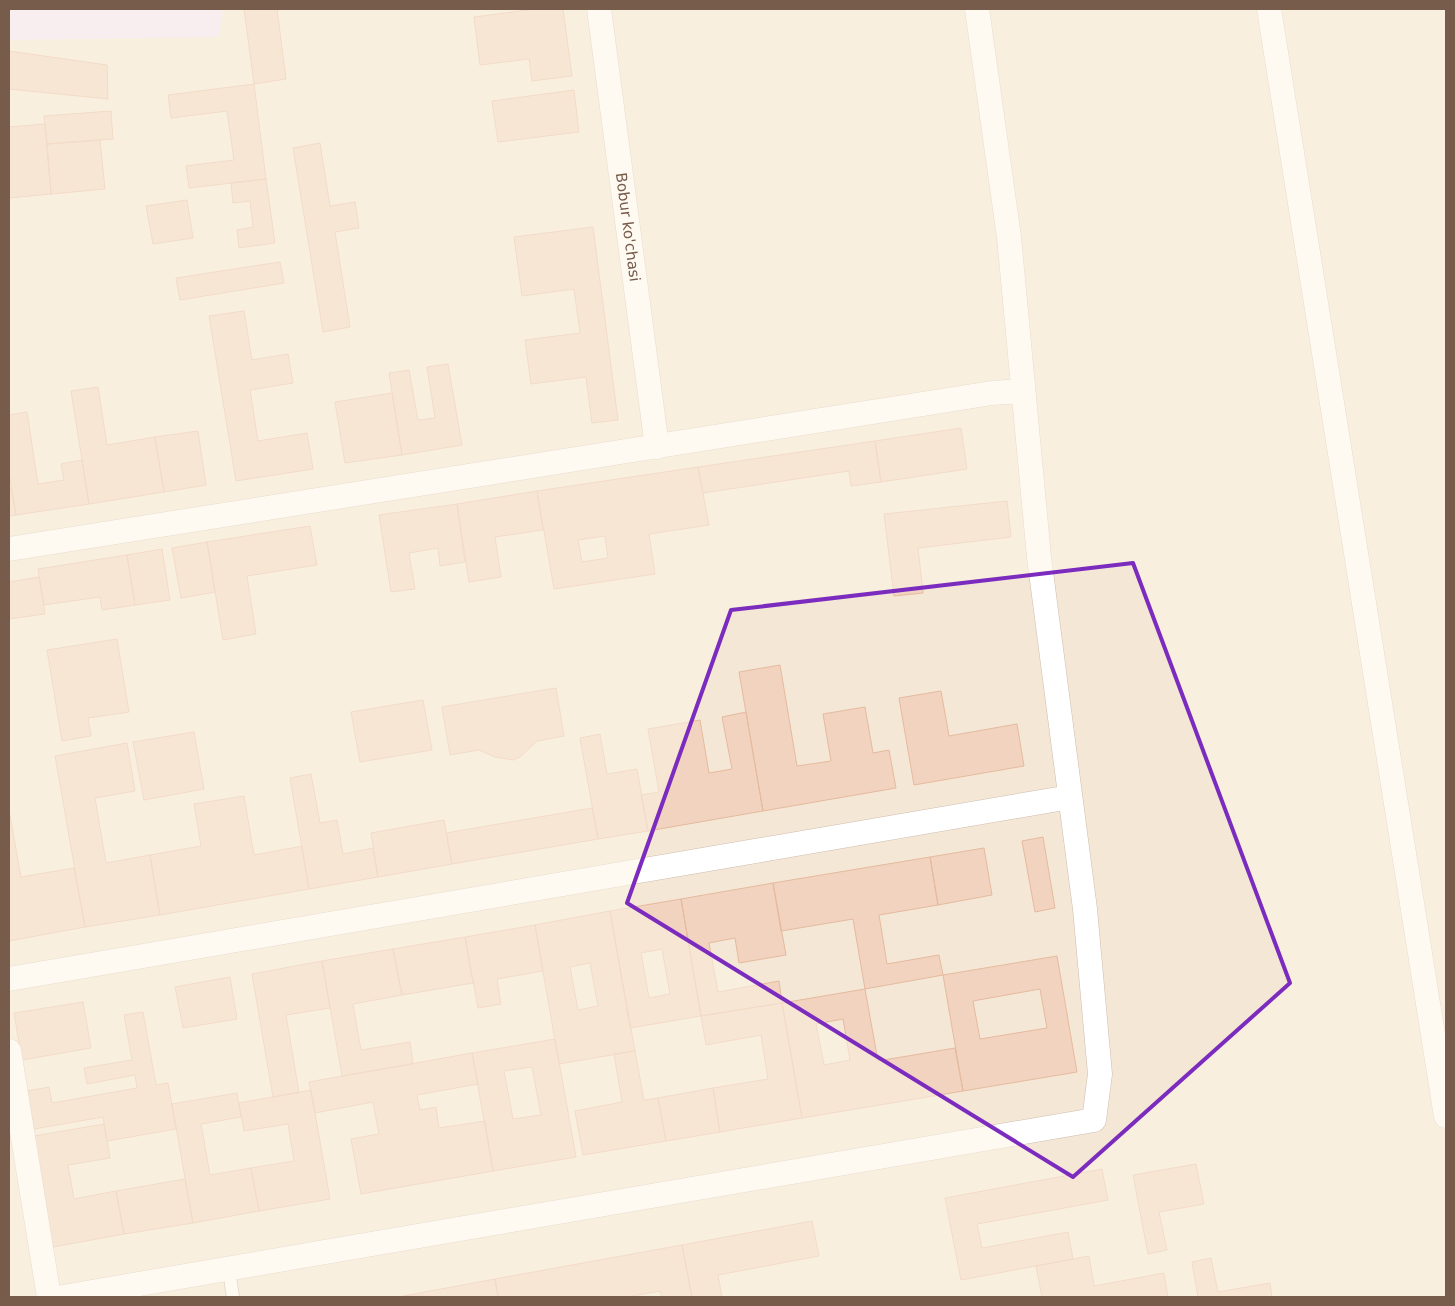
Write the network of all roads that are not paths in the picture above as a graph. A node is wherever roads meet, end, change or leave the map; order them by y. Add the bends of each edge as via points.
1 (599, 9) edge
2 (977, 9) edge
3 (1269, 9) edge
4 (1024, 391) junction
5 (657, 447) junction
6 (9, 549) edge
7 (1070, 797) junction
8 (9, 979) edge
9 (9, 1051) edge
10 (1446, 1116) edge
11 (229, 1270) junction
12 (48, 1297) edge
13 (64, 1297) edge
14 (233, 1297) edge

1 - 5 street, Bobur ko'chasi
2 - 4 street via 1009,236
3 - 10 street
4 - 5 street
4 - 7 street via 1039,557
5 - 6 street
7 - 8 street
7 - 11 street via 1100,1074 1094,1120
9 - 12 street
11 - 13 street
11 - 14 lane

